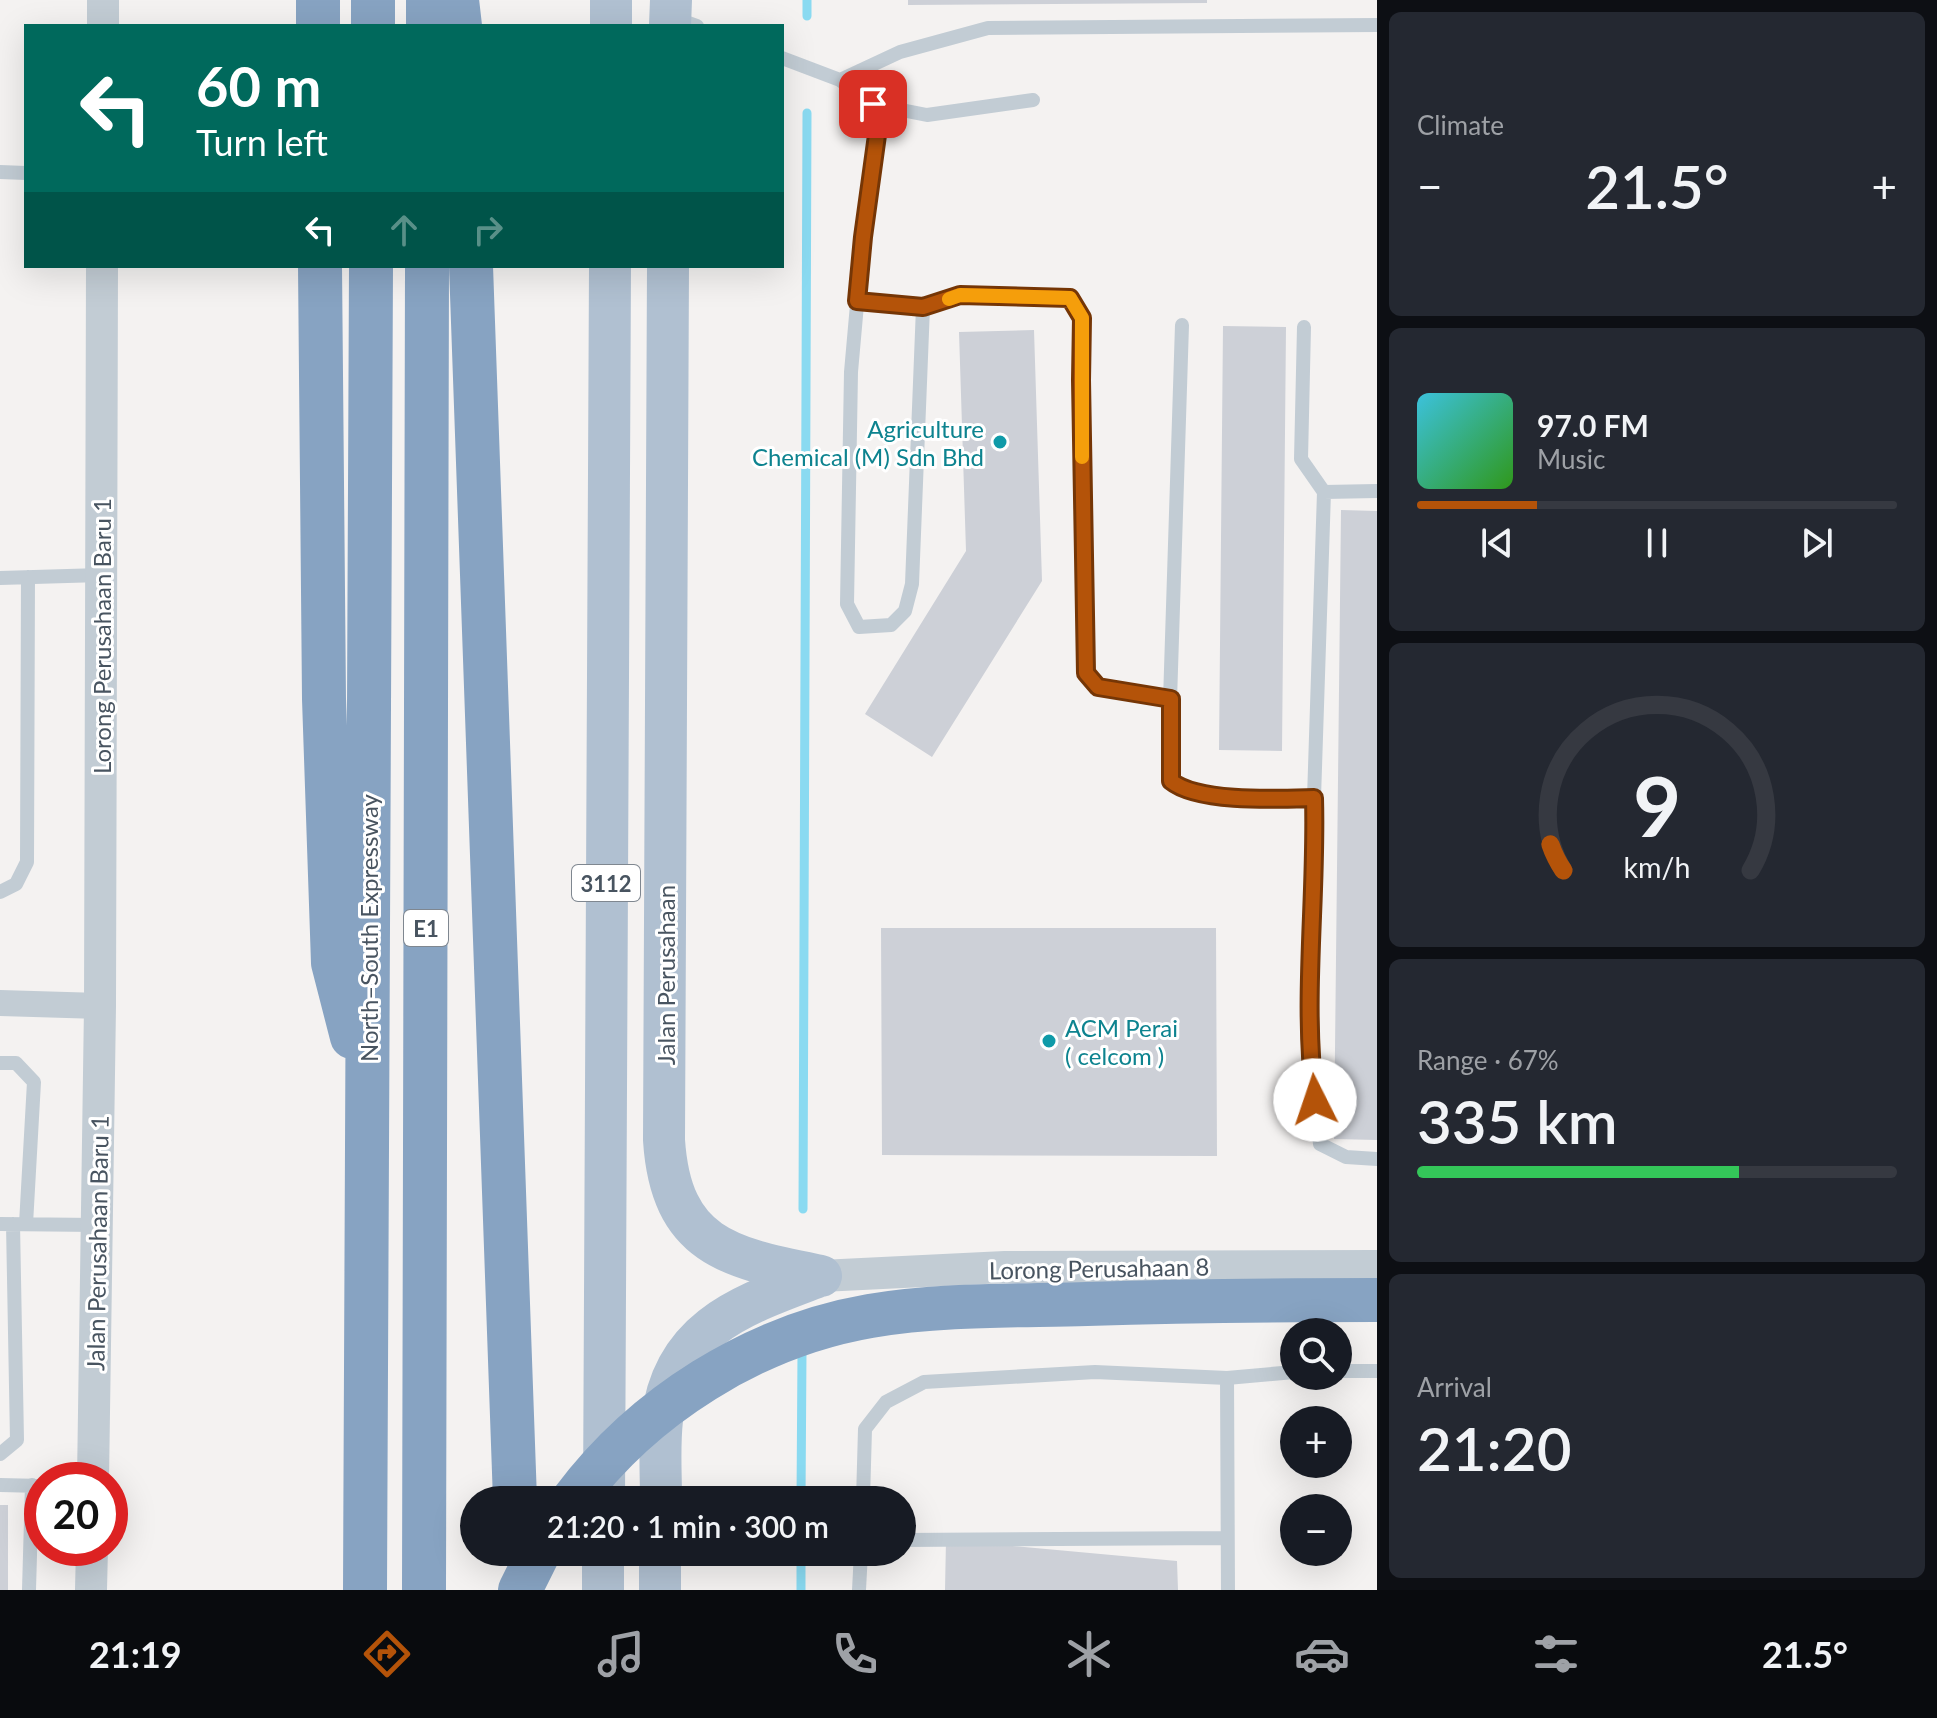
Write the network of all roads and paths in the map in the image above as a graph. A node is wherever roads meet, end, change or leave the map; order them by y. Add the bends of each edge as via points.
1 (103, 0) edge
2 (318, 0) edge
3 (373, 0) edge
4 (428, 0) edge
5 (457, 0) edge
6 (611, 0) edge
7 (103, 24) edge
8 (318, 24) edge
9 (373, 24) edge
10 (428, 24) edge
11 (460, 24) edge
12 (611, 24) edge
13 (1377, 25) edge
14 (784, 59) edge
15 (840, 80) junction
16 (1033, 100) dead end
17 (881, 106) junction
18 (0, 172) edge
19 (24, 173) edge
20 (102, 268) edge
21 (320, 268) edge
22 (371, 268) edge
23 (427, 268) edge
24 (471, 268) edge
25 (610, 268) edge
26 (668, 268) edge
27 (857, 301) junction
28 (923, 307) junction
29 (1182, 325) dead end
30 (1304, 327) dead end
31 (1377, 491) edge
32 (1324, 492) junction
33 (101, 575) junction
34 (28, 577) junction
35 (0, 578) edge
36 (1171, 699) junction
37 (1314, 798) junction
38 (0, 892) edge
39 (0, 1003) edge
40 (100, 1006) junction
41 (0, 1063) edge
42 (367, 1094) junction
43 (1377, 1159) edge
44 (13, 1224) edge
45 (97, 1225) junction
46 (1377, 1266) edge
47 (821, 1276) junction
48 (1377, 1300) edge
49 (1352, 1371) edge
50 (1377, 1371) edge
51 (1280, 1373) edge
52 (1227, 1378) junction
53 (0, 1454) edge
54 (93, 1462) edge
55 (0, 1485) edge
56 (24, 1486) edge
57 (515, 1486) edge
58 (584, 1486) edge
59 (604, 1486) edge
60 (661, 1486) edge
61 (863, 1486) edge
62 (1227, 1538) junction
63 (916, 1540) edge
64 (31, 1566) edge
65 (92, 1566) edge
66 (518, 1566) edge
67 (532, 1566) edge
68 (603, 1566) edge
69 (660, 1566) edge
70 (860, 1566) edge
71 (29, 1590) edge
72 (91, 1590) edge
73 (365, 1590) edge
74 (424, 1590) edge
75 (519, 1590) edge
76 (603, 1590) edge
77 (660, 1590) edge
78 (859, 1590) edge
79 (1228, 1590) edge

1 - 7 street
2 - 8 highway
3 - 9 highway
4 - 10 highway
5 - 11 highway
6 - 12 main road
13 - 15 lane via 988,28 900,52
14 - 15 lane
15 - 17 lane
16 - 17 lane via 927,115
17 - 27 lane
18 - 19 lane
20 - 33 street, Lorong Perusahaan Baru 1
21 - 42 highway via 324,699 333,963
22 - 42 highway, North–South Expressway / E1
23 - 74 highway, E1
24 - 57 highway
25 - 59 main road, 3112
26 - 47 main road, Jalan Perusahaan / 3112 via 666,1169 684,1213 712,1243 734,1256
27 - 28 lane
27 - 28 lane via 847,604 859,627 891,625 905,611 912,584
28 - 36 lane via 960,295 1070,298 1082,318 1086,673 1098,687
29 - 36 lane
30 - 32 lane via 1301,459
31 - 32 lane
32 - 37 lane
33 - 34 lane
33 - 40 street, Lorong Perusahaan Baru 1
34 - 35 lane
34 - 38 lane via 27,862 16,884
36 - 37 lane via 1171,781 1183,790 1261,800
37 - 43 lane via 1310,964 1312,1078 1320,1144 1346,1157
39 - 40 street
40 - 45 street, Jalan Perusahaan Baru 1
41 - 44 lane via 16,1063 34,1082
42 - 73 highway, North–South Expressway / E1
44 - 45 lane
44 - 53 lane via 17,1440
45 - 54 street, Jalan Perusahaan Baru 1
46 - 47 street, Lorong Perusahaan 8 via 1005,1267
47 - 60 main road via 767,1296 715,1323 697,1339 682,1360 662,1418
48 - 58 highway via 975,1307 914,1310 828,1326 766,1348 687,1392 626,1441
49 - 50 lane
51 - 52 lane
52 - 61 lane via 1095,1372 924,1382 886,1402 865,1429
52 - 62 lane
55 - 56 lane
62 - 63 lane
62 - 79 lane
64 - 71 lane
65 - 72 street
66 - 75 highway
67 - 75 highway
68 - 76 main road
69 - 77 main road
70 - 78 lane

